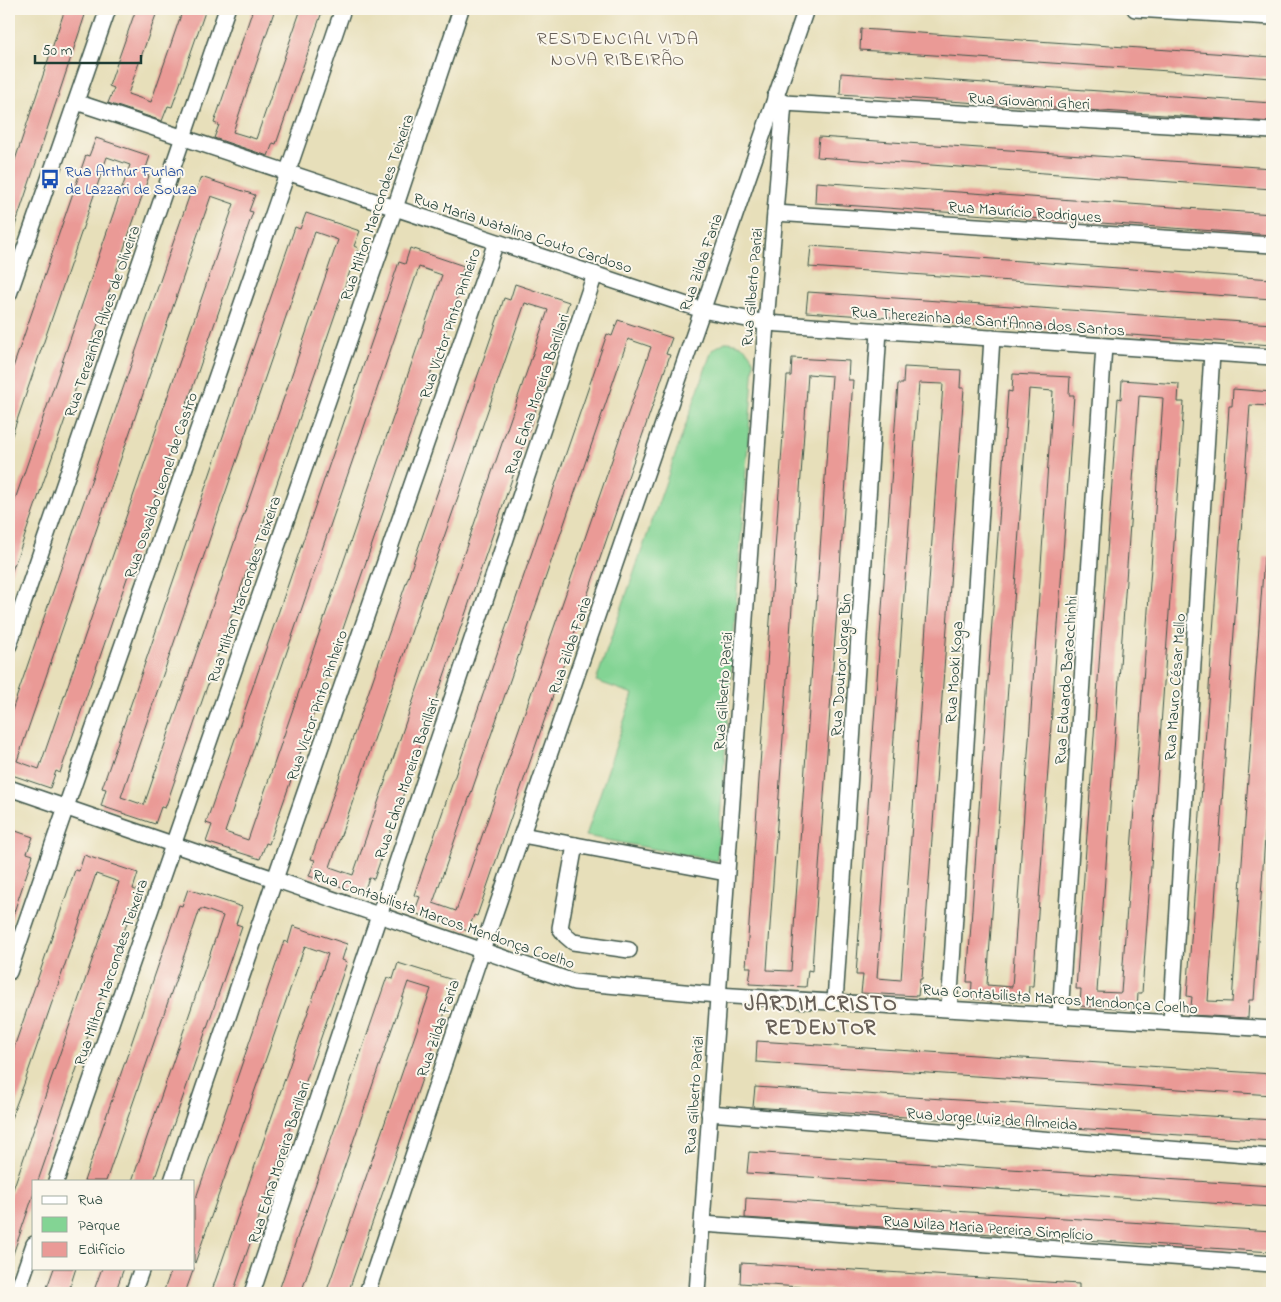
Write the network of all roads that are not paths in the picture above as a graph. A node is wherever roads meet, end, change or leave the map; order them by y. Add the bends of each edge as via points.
1 (108, 9) edge
2 (227, 9) edge
3 (343, 9) edge
4 (461, 9) edge
5 (806, 9) edge
6 (1135, 9) edge
7 (1272, 17) edge
8 (780, 100) junction
9 (76, 102) junction
10 (1272, 131) edge
11 (183, 137) junction
12 (288, 172) junction
13 (395, 208) junction
14 (775, 213) junction
15 (496, 242) junction
16 (1272, 245) edge
17 (595, 274) junction
18 (9, 294) edge
19 (702, 310) junction
20 (766, 323) junction
21 (879, 330) junction
22 (992, 338) junction
23 (1104, 346) junction
24 (1212, 353) junction
25 (1272, 357) edge
26 (9, 645) edge
27 (9, 788) edge
28 (65, 807) junction
29 (522, 835) junction
30 (173, 844) junction
31 (575, 845) junction
32 (726, 873) junction
33 (274, 879) junction
34 (379, 915) junction
35 (482, 950) junction
36 (629, 950) dead end
37 (9, 972) edge
38 (718, 995) junction
39 (835, 1002) junction
40 (949, 1009) junction
41 (1060, 1016) junction
42 (1171, 1023) junction
43 (1272, 1029) edge
44 (709, 1113) junction
45 (1272, 1157) edge
46 (56, 1180) edge
47 (172, 1180) edge
48 (702, 1224) junction
49 (32, 1249) edge
50 (1272, 1264) edge
51 (141, 1270) edge
52 (16, 1293) edge
53 (133, 1293) edge
54 (252, 1293) edge
55 (367, 1293) edge
56 (697, 1293) edge

1 - 9 street
2 - 11 street, Rua Terezinha Alves de Oliveira
3 - 12 street, Rua Osvaldo Leonel de Castro
4 - 13 street, Rua Milton Marcondes Teixeira
5 - 8 street, Rua Zilda Faria
6 - 7 street
8 - 10 street, Rua Giovanni Gheri
8 - 14 street, Rua Gilberto Parizi
8 - 19 street, Rua Zilda Faria
9 - 11 street, Rua Maria Natalina Couto Cardoso
9 - 18 street
11 - 12 street, Rua Maria Natalina Couto Cardoso
11 - 26 street, Rua Terezinha Alves de Oliveira
12 - 13 street, Rua Maria Natalina Couto Cardoso
12 - 28 street, Rua Osvaldo Leonel de Castro
13 - 15 street, Rua Maria Natalina Couto Cardoso
13 - 30 street, Rua Milton Marcondes Teixeira
14 - 16 street, Rua Maurício Rodrigues
14 - 20 street, Rua Gilberto Parizi
15 - 17 street, Rua Maria Natalina Couto Cardoso
15 - 33 street, Rua Victor Pinto Pinheiro
17 - 19 street, Rua Maria Natalina Couto Cardoso
17 - 34 street, Rua Edna Moreira Barillari
19 - 20 street, Rua Therezinha de Sant'Anna dos Santos
19 - 29 street, Rua Zilda Faria
20 - 21 street, Rua Therezinha de Sant'Anna dos Santos
20 - 32 street, Rua Gilberto Parizi
21 - 22 street, Rua Therezinha de Sant'Anna dos Santos
21 - 39 street, Rua Doutor Jorge Bin
22 - 23 street, Rua Therezinha de Sant'Anna dos Santos
22 - 40 street, Rua Mooki Koga
23 - 24 street, Rua Therezinha de Sant'Anna dos Santos
23 - 41 street, Rua Eduardo Baracchinhi
24 - 25 street, Rua Therezinha de Sant'Anna dos Santos
24 - 42 street, Rua Mauro César Mello
27 - 28 street, Rua Contabilista Marcos Mendonça Coelho
28 - 30 street, Rua Contabilista Marcos Mendonça Coelho
28 - 37 street, Rua Osvaldo Leonel de Castro
29 - 31 street
29 - 35 street, Rua Zilda Faria
30 - 33 street, Rua Contabilista Marcos Mendonça Coelho
30 - 46 street, Rua Milton Marcondes Teixeira
31 - 32 street
31 - 36 street via 560,928 573,942
32 - 38 street, Rua Gilberto Parizi
33 - 34 street, Rua Contabilista Marcos Mendonça Coelho
33 - 47 street, Rua Victor Pinto Pinheiro
34 - 35 street, Rua Contabilista Marcos Mendonça Coelho
34 - 54 street, Rua Edna Moreira Barillari
35 - 38 street, Rua Contabilista Marcos Mendonça Coelho via 574,982
35 - 55 street, Rua Zilda Faria
38 - 39 street, Rua Contabilista Marcos Mendonça Coelho
38 - 44 street, Rua Gilberto Parizi
39 - 40 street, Rua Contabilista Marcos Mendonça Coelho
40 - 41 street, Rua Contabilista Marcos Mendonça Coelho
41 - 42 street, Rua Contabilista Marcos Mendonça Coelho
42 - 43 street, Rua Contabilista Marcos Mendonça Coelho
44 - 45 street, Rua Jorge Luiz de Almeida
44 - 48 street, Rua Gilberto Parizi
48 - 50 street, Rua Nilza Maria Pereira Simplício
48 - 56 street, Rua Gilberto Parizi
49 - 52 street
51 - 53 street

